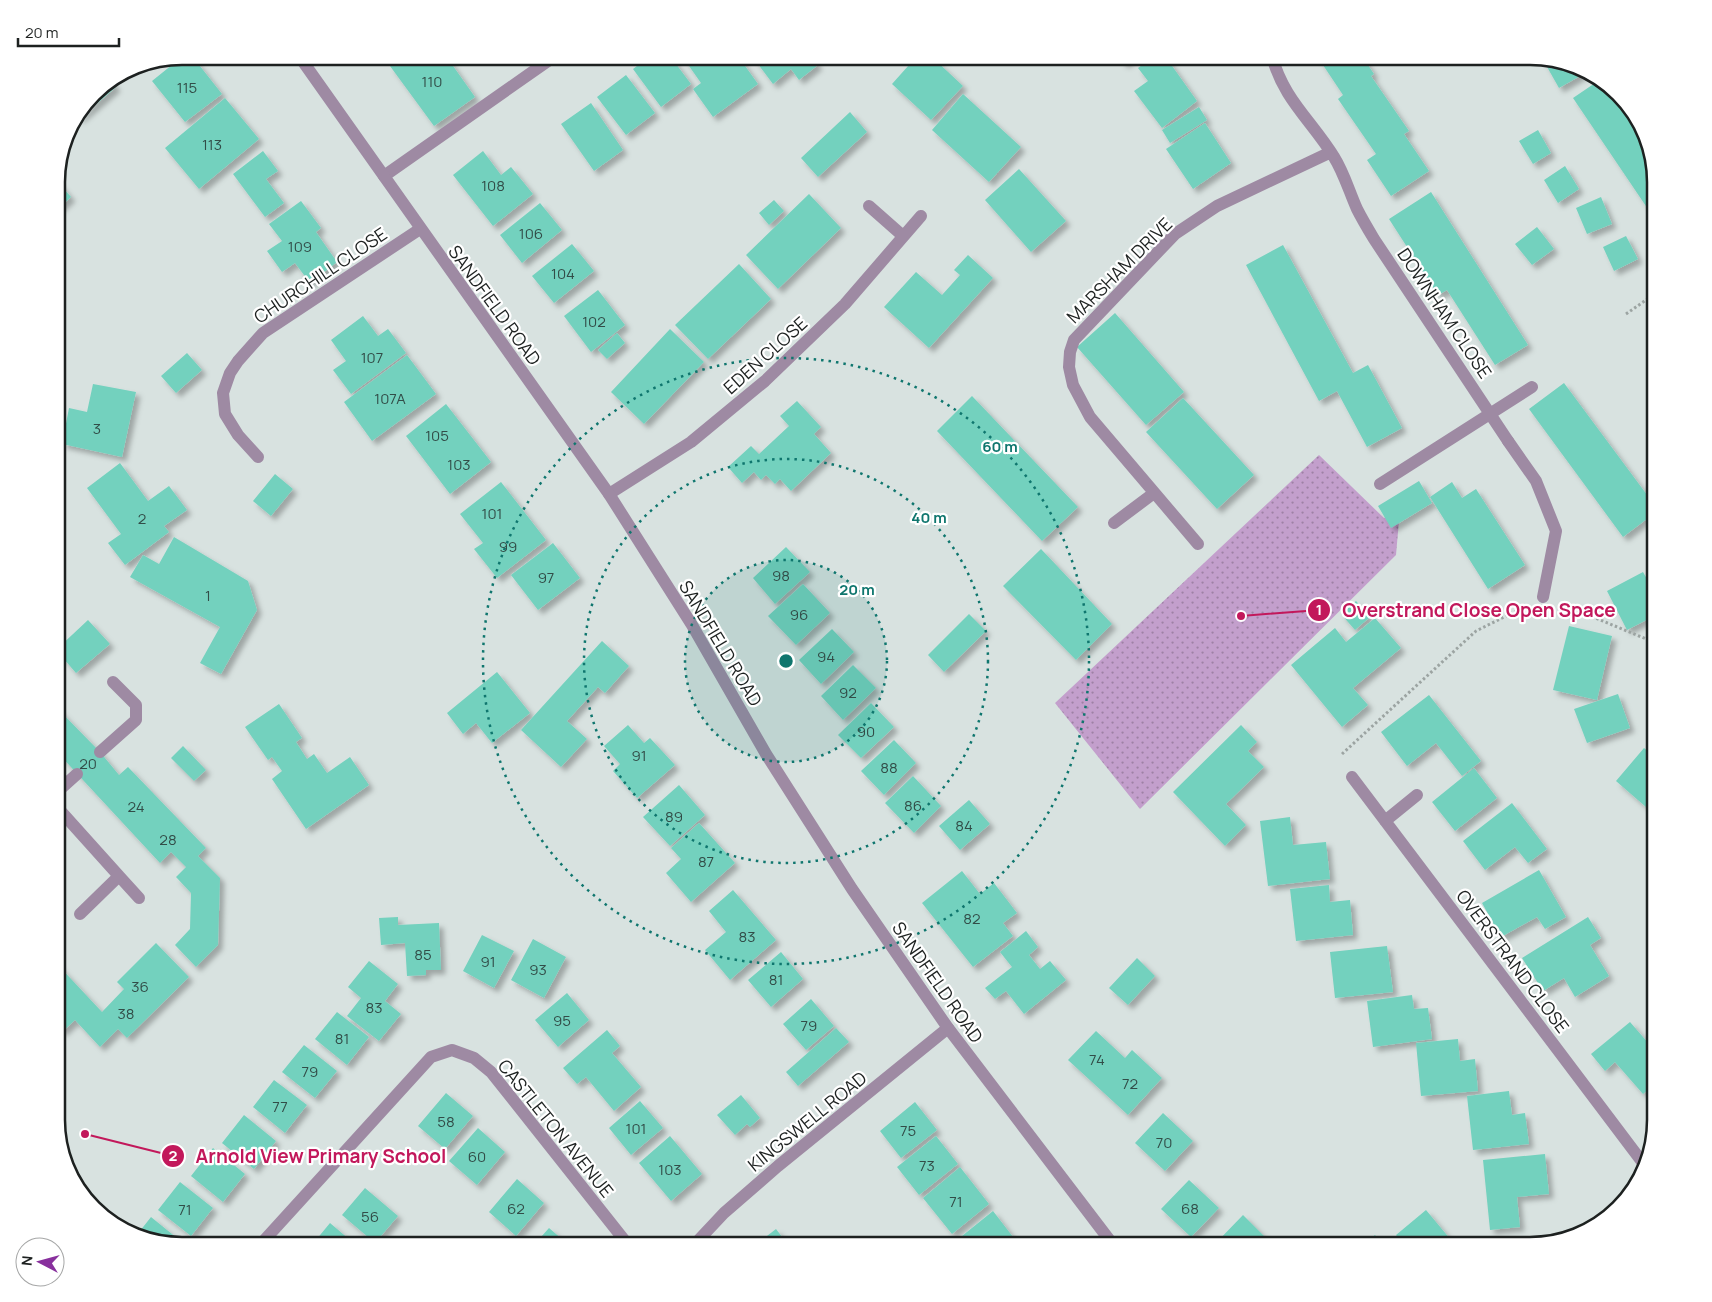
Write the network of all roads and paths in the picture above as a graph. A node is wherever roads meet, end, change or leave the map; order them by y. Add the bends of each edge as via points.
1 (305, 65) edge
2 (542, 65) edge
3 (1274, 65) edge
4 (1331, 152) junction
5 (384, 176) junction
6 (869, 206) dead end
7 (921, 216) dead end
8 (420, 229) junction
9 (903, 236) junction
10 (1647, 299) edge
11 (1626, 314) dead end
12 (1532, 387) dead end
13 (1491, 413) junction
14 (258, 457) dead end
15 (1380, 484) dead end
16 (1154, 493) junction
17 (609, 494) junction
18 (1114, 523) dead end
19 (1198, 544) dead end
20 (1543, 597) junction
21 (1647, 639) edge
22 (113, 682) dead end
23 (100, 752) dead end
24 (77, 774) dead end
25 (1352, 777) joint
26 (65, 784) edge
27 (1417, 795) dead end
28 (65, 817) edge
29 (1385, 821) junction
30 (119, 876) junction
31 (139, 898) dead end
32 (80, 914) dead end
33 (948, 1028) junction
34 (1640, 1159) edge
35 (268, 1237) edge
36 (622, 1237) edge
37 (701, 1237) edge
38 (1107, 1237) edge

1 - 5 street, SANDFIELD ROAD
2 - 5 street
3 - 4 street, DOWNHAM CLOSE via 1297,109
4 - 13 street, DOWNHAM CLOSE via 1374,239
4 - 16 street, MARSHAM DRIVE via 1217,206 1176,234 1074,340 1069,367 1080,400 1090,417
5 - 8 street, SANDFIELD ROAD
6 - 9 street
7 - 9 street, EDEN CLOSE
8 - 14 street, CHURCHILL CLOSE via 263,333 238,361 222,393 225,414
8 - 17 street, SANDFIELD ROAD
9 - 17 street, EDEN CLOSE via 845,304 765,381 691,442
10 - 11 path
12 - 13 street
13 - 15 street
13 - 20 street, DOWNHAM CLOSE via 1536,481 1556,531
16 - 18 street
16 - 19 street, MARSHAM DRIVE
17 - 33 street, SANDFIELD ROAD via 846,881
20 - 21 path
20 - 25 path via 1476,631 1336,760
22 - 23 street via 136,705 136,720
24 - 26 street
25 - 29 street, OVERSTRAND CLOSE
27 - 29 street
28 - 30 street
29 - 34 street, OVERSTRAND CLOSE
30 - 31 street
30 - 32 street
33 - 37 street, KINGSWELL ROAD via 778,1166
33 - 38 street, SANDFIELD ROAD
35 - 36 street, CASTLETON AVENUE via 431,1057 452,1050 474,1058 491,1072

